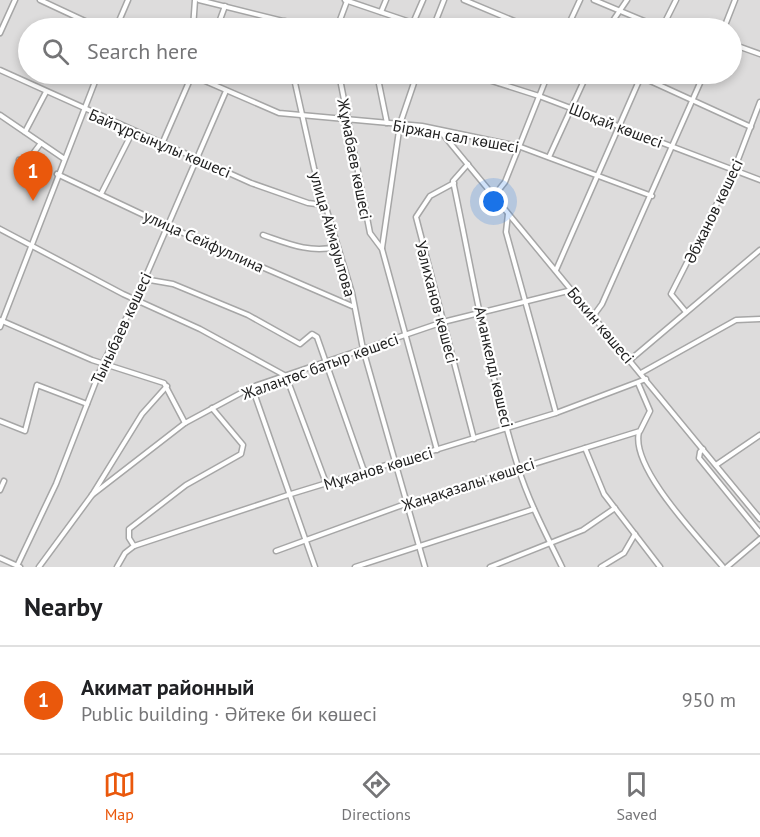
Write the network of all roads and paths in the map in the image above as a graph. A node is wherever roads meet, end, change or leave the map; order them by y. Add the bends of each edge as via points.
1 (15, 0) edge
2 (40, 0) edge
3 (128, 0) edge
4 (195, 0) edge
5 (199, 0) edge
6 (347, 0) edge
7 (386, 0) edge
8 (423, 0) edge
9 (444, 0) edge
10 (464, 0) edge
11 (580, 0) edge
12 (594, 0) edge
13 (627, 0) edge
14 (676, 0) edge
15 (735, 0) edge
16 (225, 6) junction
17 (620, 11) junction
18 (381, 12) junction
19 (79, 18) edge
20 (120, 18) edge
21 (194, 18) edge
22 (221, 18) edge
23 (273, 18) edge
24 (341, 18) edge
25 (398, 18) edge
26 (415, 18) edge
27 (438, 18) edge
28 (502, 18) edge
29 (572, 18) edge
30 (613, 18) edge
31 (637, 18) edge
32 (667, 18) edge
33 (728, 18) edge
34 (0, 33) edge
35 (742, 48) edge
36 (760, 54) edge
37 (0, 70) edge
38 (18, 79) edge
39 (29, 84) edge
40 (94, 84) edge
41 (186, 84) edge
42 (213, 84) edge
43 (295, 84) edge
44 (341, 84) edge
45 (379, 84) edge
46 (414, 84) edge
47 (502, 84) edge
48 (544, 84) edge
49 (583, 84) edge
50 (638, 84) edge
51 (661, 84) edge
52 (700, 84) edge
53 (226, 91) junction
54 (46, 92) junction
55 (539, 96) junction
56 (693, 99) junction
57 (760, 102) edge
58 (572, 108) junction
59 (83, 110) junction
60 (0, 115) edge
61 (302, 116) junction
62 (346, 120) junction
63 (387, 123) junction
64 (400, 124) junction
65 (619, 126) junction
66 (751, 127) junction
67 (133, 131) junction
68 (25, 132) junction
69 (441, 132) junction
70 (41, 143) junction
71 (162, 144) junction
72 (518, 146) junction
73 (673, 146) junction
74 (63, 158) junction
75 (549, 158) junction
76 (197, 159) junction
77 (19, 160) dead end
78 (468, 164) junction
79 (734, 170) junction
80 (57, 174) junction
81 (598, 176) junction
82 (760, 180) edge
83 (454, 183) junction
84 (100, 194) junction
85 (494, 196) junction
86 (652, 196) junction
87 (324, 205) junction
88 (508, 213) junction
89 (167, 226) junction
90 (0, 230) edge
91 (263, 235) dead end
92 (31, 245) junction
93 (337, 246) junction
94 (382, 249) junction
95 (760, 250) edge
96 (556, 270) junction
97 (144, 279) junction
98 (572, 290) junction
99 (136, 299) junction
100 (523, 302) junction
101 (353, 306) junction
102 (480, 312) junction
103 (686, 312) junction
104 (594, 315) junction
105 (760, 319) edge
106 (1, 320) edge
107 (443, 322) junction
108 (0, 327) edge
109 (405, 335) junction
110 (363, 349) junction
111 (630, 360) junction
112 (325, 361) junction
113 (103, 363) junction
114 (641, 373) junction
115 (286, 376) junction
116 (646, 379) junction
117 (638, 383) junction
118 (167, 386) junction
119 (252, 387) junction
120 (87, 404) junction
121 (212, 408) junction
122 (556, 413) junction
123 (0, 421) edge
124 (185, 423) junction
125 (508, 428) junction
126 (640, 432) junction
127 (760, 435) edge
128 (474, 439) junction
129 (585, 448) junction
130 (704, 449) junction
131 (437, 450) junction
132 (396, 462) junction
133 (716, 465) junction
134 (519, 467) junction
135 (364, 471) junction
136 (4, 481) dead end
137 (326, 483) junction
138 (0, 490) edge
139 (291, 494) junction
140 (92, 495) junction
141 (408, 503) junction
142 (615, 508) junction
143 (534, 509) junction
144 (760, 519) edge
145 (760, 533) edge
146 (635, 534) junction
147 (306, 539) junction
148 (760, 539) edge
149 (551, 544) junction
150 (134, 546) junction
151 (420, 547) junction
152 (276, 551) dead end
153 (0, 558) edge
154 (18, 566) edge
155 (39, 567) edge
156 (117, 567) edge
157 (315, 567) edge
158 (355, 567) edge
159 (425, 567) edge
160 (490, 567) edge
161 (562, 567) edge
162 (601, 567) edge
163 (660, 567) edge
164 (723, 567) edge
165 (728, 567) edge

1 - 34 street
2 - 19 street
3 - 20 street
4 - 21 street
5 - 16 street
6 - 18 street
6 - 24 street
7 - 18 street
8 - 26 street
9 - 27 street
10 - 28 street
11 - 29 street
12 - 17 street
13 - 17 street
14 - 32 street
15 - 33 street
16 - 22 street
16 - 23 street
17 - 30 street
17 - 31 street
18 - 25 street
35 - 36 street
37 - 38 street, Байтұрсынұлы көшесі
39 - 54 street, Байтұрсынұлы көшесі
40 - 59 street
41 - 71 street
42 - 53 street, Біржан сал көшесі
43 - 61 street, улица Аймауытова
44 - 62 street, Жұмабаев көшесі
45 - 63 street
46 - 64 street
47 - 55 street, Шоқай көшесі
48 - 55 street
49 - 58 street
50 - 65 street
51 - 56 street
52 - 56 street
53 - 61 street, Біржан сал көшесі via 279,113
53 - 76 street, Тыныбаев көшесі
54 - 59 street, Байтұрсынұлы көшесі
54 - 68 street
55 - 58 street, Шоқай көшесі
55 - 72 street
56 - 66 street
56 - 73 street
57 - 66 street, Әбжанов көшесі
58 - 65 street, Шоқай көшесі
58 - 75 street
59 - 67 street, Байтұрсынұлы көшесі
59 - 74 street
60 - 68 street
61 - 62 street, Біржан сал көшесі
61 - 87 street, улица Аймауытова
62 - 63 street, Біржан сал көшесі
62 - 94 street, Жұмабаев көшесі via 370,232
63 - 64 street, Біржан сал көшесі
64 - 69 street, Біржан сал көшесі
64 - 94 street
65 - 73 street, Шоқай көшесі
65 - 81 street
66 - 79 street, Әбжанов көшесі
67 - 71 street, Байтұрсынұлы көшесі
67 - 84 street
68 - 70 street
69 - 72 street, Біржан сал көшесі
69 - 78 street, Бокин көшесі
70 - 74 street
70 - 77 street via 29,161
71 - 76 street, Байтұрсынұлы көшесі
72 - 75 street, Біржан сал көшесі
72 - 85 street via 505,182
73 - 79 street, Шоқай көшесі
73 - 86 street
74 - 80 street
75 - 81 street, Біржан сал көшесі
76 - 87 street, Байтұрсынұлы көшесі via 251,183
76 - 89 street, Тыныбаев көшесі
78 - 83 street
78 - 85 street, Бокин көшесі
79 - 82 street, Шоқай көшесі
79 - 103 street, Әбжанов көшесі via 671,294
80 - 84 street, улица Сейфуллина
80 - 92 street
81 - 86 street, Біржан сал көшесі
81 - 96 street
83 - 102 street, Аманкелді көшесі
83 - 107 street, Уәлиханов көшесі via 430,196 416,216
84 - 89 street, улица Сейфуллина
85 - 88 street, Бокин көшесі
86 - 104 street
87 - 93 street, улица Аймауытова
88 - 96 street, Бокин көшесі
88 - 100 street via 506,232
89 - 97 street, Тыныбаев көшесі
89 - 101 street, улица Сейфуллина
90 - 92 street
91 - 93 street via 302,249 320,251
92 - 99 street
92 - 106 street
93 - 101 street, улица Аймауытова
94 - 109 street, Жұмабаев көшесі
95 - 103 street
96 - 98 street, Бокин көшесі
97 - 99 street, Тыныбаев көшесі
97 - 112 street via 173,284 248,315 300,344 312,334
98 - 100 street, Жалаңтөс батыр көшесі
98 - 104 street, Бокин көшесі
99 - 113 street, Тыныбаев көшесі
99 - 115 street
100 - 102 street, Жалаңтөс батыр көшесі
100 - 122 street
101 - 110 street, улица Аймауытова
102 - 107 street, Жалаңтөс батыр көшесі
102 - 125 street, Аманкелді көшесі
103 - 111 street
104 - 111 street, Бокин көшесі
105 - 114 street via 736,320
106 - 108 street
106 - 113 street
107 - 109 street, Жалаңтөс батыр көшесі
107 - 128 street, Уәлиханов көшесі
109 - 110 street, Жалаңтөс батыр көшесі
109 - 131 street, Жұмабаев көшесі
110 - 112 street, Жалаңтөс батыр көшесі
110 - 132 street, улица Аймауытова
111 - 114 street, Бокин көшесі
112 - 115 street, Жалаңтөс батыр көшесі
112 - 135 street
113 - 118 street
113 - 120 street, Тыныбаев көшесі
114 - 116 street, Бокин көшесі
115 - 119 street, Жалаңтөс батыр көшесі
115 - 137 street
116 - 117 street, Мұқанов көшесі
116 - 130 street, Бокин көшесі
117 - 122 street, Мұқанов көшесі
117 - 126 street via 650,411
118 - 124 street
118 - 140 street, Жалаңтөс батыр көшесі via 142,414
119 - 121 street, Жалаңтөс батыр көшесі
119 - 139 street
120 - 123 street via 37,385 25,431
120 - 154 street, Тыныбаев көшесі via 47,506
121 - 124 street, Жалаңтөс батыр көшесі
121 - 150 street via 243,445 242,454 186,485 129,529
122 - 125 street, Мұқанов көшесі
124 - 140 street, Жалаңтөс батыр көшесі
125 - 128 street, Мұқанов көшесі
125 - 134 street, Аманкелді көшесі
126 - 129 street, Жаңақазалы көшесі
126 - 164 street via 638,446 651,479
127 - 133 street
128 - 131 street, Мұқанов көшесі
129 - 134 street, Жаңақазалы көшесі
129 - 142 street via 604,494
130 - 133 street, Бокин көшесі
130 - 145 street via 699,458
131 - 132 street, Мұқанов көшесі
132 - 135 street, Мұқанов көшесі
132 - 141 street, улица Аймауытова
133 - 144 street, Бокин көшесі
134 - 141 street, Жаңақазалы көшесі
134 - 143 street, Аманкелді көшесі
135 - 137 street, Мұқанов көшесі
136 - 138 street
137 - 139 street, Мұқанов көшесі
139 - 147 street
139 - 150 street, Мұқанов көшесі
140 - 155 street, Жалаңтөс батыр көшесі
141 - 147 street, Жаңақазалы көшесі
141 - 151 street, улица Аймауытова
142 - 146 street
142 - 149 street via 583,530
143 - 149 street, Аманкелді көшесі
143 - 151 street
146 - 162 street via 624,553
146 - 163 street
147 - 152 street, Жаңақазалы көшесі
147 - 157 street
148 - 165 street
149 - 160 street
149 - 161 street, Аманкелді көшесі
150 - 156 street
151 - 158 street
151 - 159 street, улица Аймауытова
153 - 154 street

